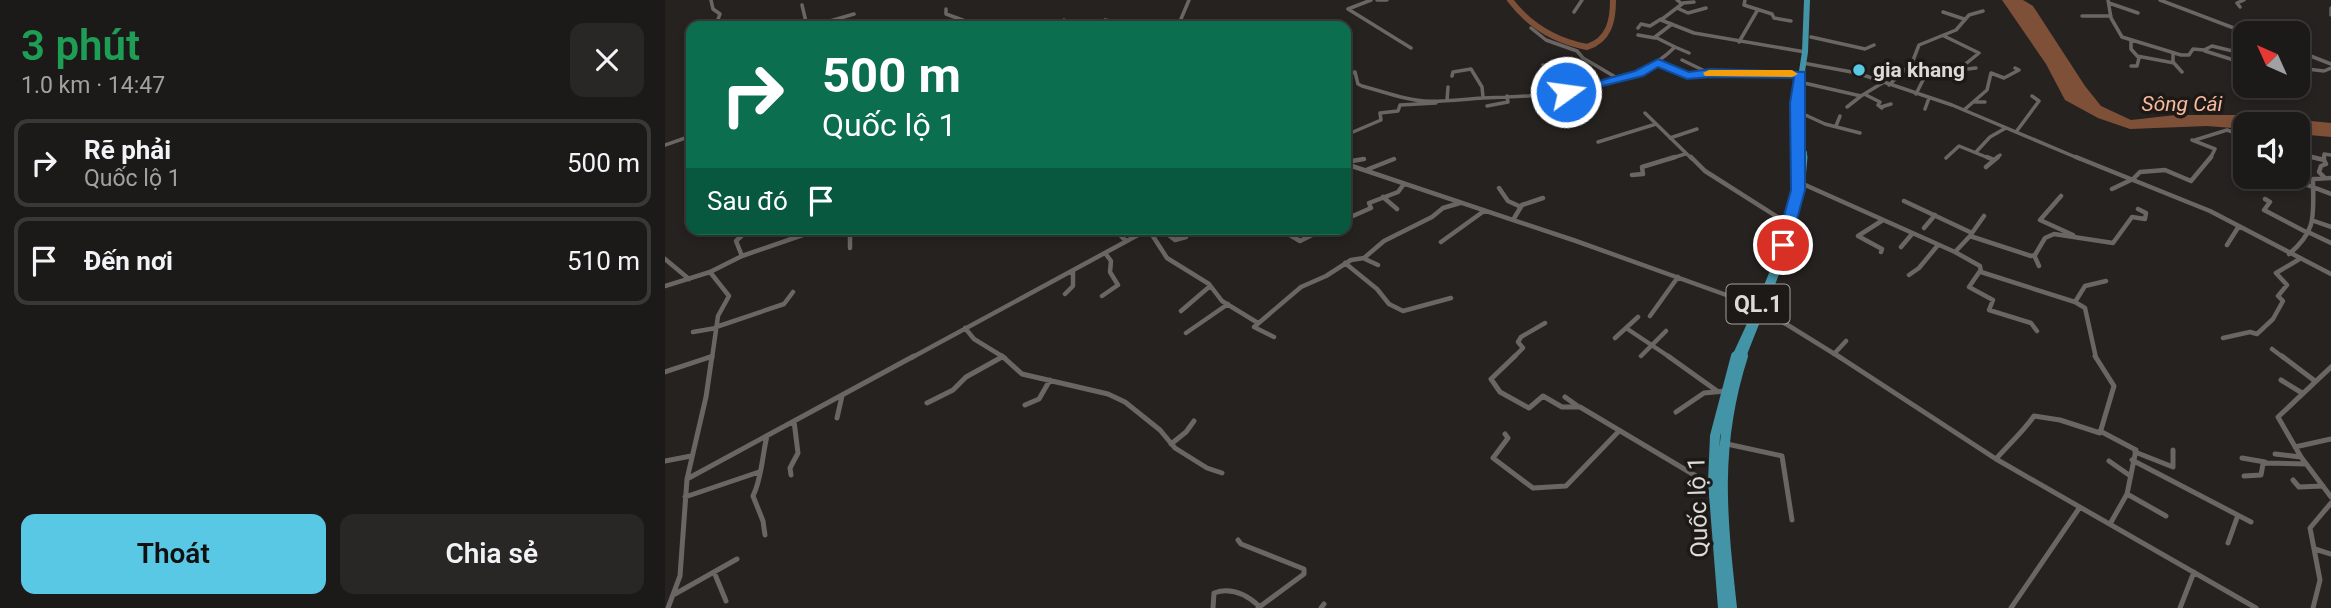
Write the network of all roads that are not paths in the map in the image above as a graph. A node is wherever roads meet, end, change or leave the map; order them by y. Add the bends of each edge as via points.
1 (711, 0) edge
2 (1189, 0) edge
3 (1371, 0) edge
4 (1377, 0) edge
5 (1387, 0) edge
6 (1582, 0) edge
7 (1677, 0) edge
8 (1745, 0) edge
9 (1809, 0) edge
10 (2160, 0) edge
11 (2244, 0) edge
12 (2109, 1) edge
13 (1694, 2) edge
14 (1683, 3) junction
15 (802, 5) dead end
16 (2240, 7) dead end
17 (1677, 8) junction
18 (1706, 8) dead end
19 (2331, 8) edge
20 (946, 9) dead end
21 (1757, 11) junction
22 (1983, 11) dead end
23 (1574, 12) dead end
24 (1943, 12) dead end
25 (2138, 13) dead end
26 (854, 14) dead end
27 (2331, 15) edge
28 (2082, 16) dead end
29 (2111, 16) junction
30 (1661, 19) junction
31 (1964, 19) junction
32 (1105, 20) dead end
33 (717, 21) edge
34 (806, 21) edge
35 (830, 21) edge
36 (964, 21) edge
37 (1108, 21) edge
38 (1180, 21) edge
39 (1791, 21) dead end
40 (1672, 24) junction
41 (1531, 28) dead end
42 (2233, 28) edge
43 (1638, 29) dead end
44 (1638, 36) dead end
45 (1943, 36) junction
46 (1811, 37) junction
47 (1655, 38) junction
48 (2131, 41) junction
49 (1739, 42) junction
50 (1874, 45) dead end
51 (1675, 47) junction
52 (1411, 48) dead end
53 (2204, 50) junction
54 (2233, 51) edge
55 (1805, 52) junction
56 (1689, 53) dead end
57 (2173, 53) junction
58 (2137, 56) junction
59 (2310, 56) edge
60 (1682, 60) dead end
61 (2233, 60) edge
62 (1658, 63) junction
63 (1805, 63) junction
64 (2173, 63) junction
65 (1543, 65) dead end
66 (2131, 66) dead end
67 (2331, 66) edge
68 (1976, 68) dead end
69 (2015, 68) dead end
70 (1959, 69) junction
71 (2310, 69) edge
72 (2182, 72) dead end
73 (1351, 73) edge
74 (1709, 73) junction
75 (1452, 76) dead end
76 (1617, 78) junction
77 (1802, 79) junction
78 (1886, 84) junction
79 (1448, 86) dead end
80 (1586, 86) junction
81 (1916, 94) junction
82 (1507, 96) junction
83 (1863, 96) junction
84 (2032, 96) dead end
85 (1483, 97) junction
86 (1929, 98) junction
87 (1447, 100) junction
88 (1975, 102) junction
89 (1985, 102) dead end
90 (1891, 104) dead end
91 (1487, 106) dead end
92 (1847, 107) dead end
93 (1925, 109) dead end
94 (1964, 110) junction
95 (1645, 113) dead end
96 (1801, 113) junction
97 (1840, 116) dead end
98 (1656, 124) junction
99 (1836, 126) junction
100 (1697, 129) dead end
101 (2005, 129) junction
102 (2233, 132) edge
103 (1351, 133) edge
104 (1860, 133) dead end
105 (2015, 133) junction
106 (686, 138) edge
107 (1669, 138) junction
108 (1598, 142) dead end
109 (665, 145) edge
110 (1976, 152) junction
111 (1686, 154) junction
112 (2000, 155) dead end
113 (2331, 155) edge
114 (2310, 157) edge
115 (1946, 158) dead end
116 (1364, 159) dead end
117 (1394, 159) dead end
118 (1994, 160) junction
119 (2325, 160) junction
120 (1351, 162) edge
121 (1351, 165) edge
122 (1986, 167) dead end
123 (1365, 170) junction
124 (1632, 175) dead end
125 (2324, 177) junction
126 (2331, 178) edge
127 (2133, 179) junction
128 (1404, 184) junction
129 (1803, 184) junction
130 (2310, 186) edge
131 (2314, 187) junction
132 (1499, 188) dead end
133 (2112, 189) dead end
134 (2331, 194) edge
135 (2061, 196) dead end
136 (1382, 197) junction
137 (1543, 198) dead end
138 (2265, 199) dead end
139 (1905, 201) dead end
140 (1460, 202) junction
141 (1521, 206) junction
142 (1397, 209) dead end
143 (2139, 209) dead end
144 (1484, 211) junction
145 (1935, 215) junction
146 (1984, 216) dead end
147 (1351, 217) edge
148 (1513, 220) junction
149 (1883, 220) junction
150 (2314, 221) junction
151 (1523, 223) junction
152 (1790, 225) junction
153 (2239, 226) junction
154 (2331, 227) edge
155 (1924, 228) dead end
156 (1515, 229) dead end
157 (2308, 233) junction
158 (1912, 234) junction
159 (742, 235) edge
160 (803, 235) edge
161 (850, 235) edge
162 (1120, 235) edge
163 (1140, 235) edge
164 (1154, 235) edge
165 (1169, 235) edge
166 (1290, 235) edge
167 (1312, 235) edge
168 (1971, 235) junction
169 (2074, 236) junction
170 (1186, 237) dead end
171 (1126, 241) junction
172 (1441, 242) dead end
173 (2331, 243) edge
174 (1938, 245) junction
175 (2227, 245) dead end
176 (1901, 247) dead end
177 (850, 248) dead end
178 (1881, 252) dead end
179 (1955, 252) junction
180 (1105, 253) junction
181 (2289, 254) junction
182 (742, 256) junction
183 (2034, 256) junction
184 (1364, 258) junction
185 (665, 259) edge
186 (2299, 259) junction
187 (1345, 263) junction
188 (1378, 265) dead end
189 (2039, 266) dead end
190 (1073, 270) junction
191 (1980, 271) junction
192 (709, 272) junction
193 (2331, 274) edge
194 (1909, 275) dead end
195 (1678, 278) junction
196 (689, 279) junction
197 (2106, 281) dead end
198 (665, 286) edge
199 (1210, 287) junction
200 (793, 292) dead end
201 (1065, 295) dead end
202 (1102, 296) dead end
203 (1451, 298) dead end
204 (2075, 302) junction
205 (1228, 304) junction
206 (1759, 307) junction
207 (1181, 311) dead end
208 (1650, 316) dead end
209 (1638, 317) dead end
210 (1258, 323) junction
211 (1545, 323) dead end
212 (970, 325) junction
213 (716, 327) junction
214 (1626, 328) junction
215 (1666, 331) dead end
216 (2037, 331) dead end
217 (693, 332) dead end
218 (1185, 333) dead end
219 (1274, 337) dead end
220 (1615, 338) dead end
221 (2223, 338) dead end
222 (1846, 341) dead end
223 (1653, 344) junction
224 (2272, 349) dead end
225 (1833, 354) junction
226 (1641, 356) dead end
227 (710, 357) junction
228 (1002, 357) junction
229 (2331, 367) edge
230 (665, 372) edge
231 (1051, 380) junction
232 (2281, 380) dead end
233 (2315, 381) junction
234 (1721, 391) junction
235 (2302, 393) junction
236 (842, 395) junction
237 (1565, 397) dead end
238 (927, 403) dead end
239 (1024, 405) dead end
240 (1580, 407) junction
241 (1676, 412) dead end
242 (837, 418) dead end
243 (794, 421) junction
244 (1194, 421) dead end
245 (1619, 431) junction
246 (2100, 431) junction
247 (1505, 434) dead end
248 (767, 435) junction
249 (2331, 439) edge
250 (1174, 441) junction
251 (1722, 443) junction
252 (2295, 447) junction
253 (2173, 450) dead end
254 (2135, 452) junction
255 (2275, 454) dead end
256 (692, 456) junction
257 (2301, 457) junction
258 (2242, 458) dead end
259 (1996, 460) junction
260 (2132, 460) junction
261 (665, 461) edge
262 (2109, 461) dead end
263 (2267, 463) junction
264 (2306, 464) junction
265 (759, 472) junction
266 (1222, 473) dead end
267 (791, 475) dead end
268 (2129, 475) junction
269 (2243, 477) dead end
270 (687, 479) junction
271 (2293, 480) dead end
272 (1713, 482) junction
273 (2323, 486) junction
274 (2127, 494) junction
275 (685, 497) junction
276 (2331, 497) edge
277 (2331, 503) edge
278 (2080, 507) junction
279 (2238, 515) junction
280 (2166, 516) dead end
281 (1792, 520) dead end
282 (2251, 522) dead end
283 (2110, 524) junction
284 (765, 535) dead end
285 (1238, 540) dead end
286 (2228, 543) dead end
287 (2315, 549) junction
288 (2331, 554) edge
289 (737, 559) dead end
290 (713, 572) junction
291 (2194, 572) junction
292 (674, 594) junction
293 (726, 601) dead end
294 (1258, 607) edge
295 (668, 608) edge
296 (1213, 608) edge
297 (1723, 608) edge
298 (1733, 608) edge
299 (2011, 608) edge
300 (2180, 608) edge
301 (2256, 608) edge
302 (2313, 608) edge

1 - 33 street via 720,14
2 - 38 street
3 - 52 street via 1348,9
4 - 5 street
6 - 23 street
7 - 14 street
8 - 21 street via 1744,5
9 - 46 highway, Quốc lộ 1 / QL.1
9 - 55 highway, Quốc lộ 1 / QL.1
10 - 42 street
11 - 16 street via 2237,3
12 - 25 street
12 - 29 street
13 - 14 street
14 - 17 street
15 - 34 street
17 - 18 street via 1688,13
17 - 30 street
19 - 27 street
20 - 36 street via 946,15
21 - 39 street
21 - 49 street
22 - 31 street
24 - 31 street
26 - 35 street
28 - 29 street
29 - 48 street via 2120,37
30 - 40 street
30 - 43 street
31 - 45 street via 1962,27
32 - 37 street
40 - 47 street
40 - 49 street via 1692,33
41 - 76 street
44 - 47 street
45 - 70 street via 1979,53
45 - 78 street via 1919,45 1909,66
46 - 50 street via 1866,50
46 - 63 highway, Quốc lộ 1 / QL.1
47 - 51 street
48 - 57 street
48 - 58 street
49 - 55 street
51 - 56 street
51 - 62 street
53 - 54 street via 2213,46
53 - 57 street
53 - 61 street
55 - 63 highway, Quốc lộ 1 / QL.1
57 - 64 street
58 - 64 street
58 - 66 street via 2137,65
59 - 67 street
60 - 74 street
62 - 74 street via 1683,75
62 - 76 street via 1641,73
63 - 77 highway, Quốc lộ 1 / QL.1
63 - 78 street
64 - 72 street
65 - 80 street
67 - 71 street via 2324,71
68 - 70 street
69 - 88 street via 2019,70 2004,78 1990,74 1987,90
70 - 81 street via 1951,75 1932,70
73 - 87 street via 1355,72 1359,85 1376,90 1422,101
74 - 77 street
75 - 85 street via 1471,69
76 - 80 street
77 - 83 street
77 - 96 highway, Quốc lộ 1 / QL.1
77 - 152 highway, Quốc lộ 1 / QL.1 via 1797,103 1798,178
78 - 81 street
78 - 83 street
79 - 87 street
80 - 82 street
81 - 86 street
82 - 85 street
82 - 91 street via 1508,102
83 - 90 street via 1880,102 1881,107
83 - 92 street
84 - 105 street via 2039,101
85 - 87 street
86 - 93 street
86 - 94 street
87 - 103 street via 1400,105 1398,111 1380,113 1381,120
88 - 89 street
88 - 94 street
94 - 101 street
95 - 98 street
96 - 99 street
96 - 129 highway, Quốc lộ 1 / QL.1
97 - 99 street
98 - 107 street
98 - 108 street
99 - 104 street
100 - 107 street
101 - 105 street
101 - 110 street
102 - 127 street via 2193,140 2215,149 2191,181 2163,170 2140,172
105 - 127 street
106 - 109 street
107 - 111 street
110 - 115 street via 1959,146
110 - 118 street
111 - 124 street via 1642,167 1643,174
111 - 152 street via 1712,176
112 - 118 street
113 - 119 street via 2324,154
114 - 119 street
116 - 120 street
117 - 123 street
118 - 122 street
119 - 125 street via 2319,170
121 - 123 street
123 - 128 street
125 - 126 street
125 - 131 street via 2313,179
127 - 133 street
127 - 153 street
128 - 136 street via 1398,192
128 - 140 street
129 - 149 street
129 - 206 highway, Quốc lộ 1 / QL.1 via 1793,237
130 - 131 street
131 - 134 street
131 - 150 street
132 - 141 street via 1508,201
135 - 169 street via 2040,220
136 - 142 street
136 - 147 street
137 - 141 street
138 - 157 street via 2270,202 2264,210
139 - 145 street
140 - 144 street
140 - 184 street via 1384,241
141 - 148 street
143 - 169 street via 2146,213 2145,219 2132,217 2113,243
144 - 148 street
144 - 172 street
145 - 155 street
145 - 168 street
146 - 168 street
148 - 151 street
149 - 158 street
149 - 178 street via 1858,236
150 - 154 street
150 - 157 street
151 - 156 street
151 - 195 street
152 - 206 highway, Quốc lộ 1 / QL.1
153 - 175 street
153 - 181 street
157 - 173 street
157 - 181 street
158 - 174 street
158 - 176 street
159 - 182 street via 736,241
160 - 182 street
161 - 177 street
162 - 171 street
163 - 171 street
164 - 199 street via 1168,259
165 - 170 street via 1175,240
166 - 167 street via 1300,241
168 - 179 street
168 - 183 street
169 - 183 street via 2052,234
171 - 180 street
174 - 179 street
174 - 194 street
179 - 191 street via 1980,266
180 - 190 street
180 - 202 street via 1118,285
181 - 186 street
182 - 192 street
183 - 189 street
184 - 187 street
184 - 188 street
185 - 196 street
186 - 193 street
186 - 221 street via 2276,273 2287,285 2278,296 2283,301 2273,319 2257,334
187 - 203 street via 1389,304 1403,311
187 - 210 street via 1301,287
190 - 201 street via 1074,284
190 - 212 street
191 - 204 street
191 - 216 street via 1969,287 1993,300 1989,310 2031,323
192 - 196 street
192 - 213 street via 729,296
195 - 206 street
195 - 208 street
196 - 198 street
197 - 204 street via 2085,286
199 - 205 street
199 - 207 street
200 - 213 street via 785,304
204 - 246 street via 2085,309 2093,353 2114,386
205 - 210 street
205 - 218 street
206 - 225 street
206 - 234 highway, Quốc lộ 1 / QL.1
206 - 251 highway, Quốc lộ 1 / QL.1 via 1733,384
209 - 214 street
210 - 219 street via 1255,329
211 - 240 street via 1521,337 1518,342 1523,348 1491,382 1503,395 1529,408 1543,396 1564,408
212 - 228 street via 974,340
212 - 236 street
213 - 217 street
213 - 227 street
214 - 220 street
214 - 223 street
215 - 223 street
222 - 225 street
223 - 226 street
223 - 234 street
224 - 233 street
225 - 259 street
227 - 230 street
227 - 256 street
228 - 231 street via 1023,374
228 - 238 street
229 - 233 street
231 - 239 street via 1039,399
231 - 250 street via 1120,399
232 - 235 street
233 - 235 street
234 - 241 street via 1705,393
234 - 272 highway, Quốc lộ 1 / QL.1
235 - 252 street via 2278,417
236 - 242 street
236 - 243 street
237 - 240 street
240 - 245 street
243 - 248 street
243 - 267 street via 799,453
244 - 250 street
245 - 247 street via 1567,486 1539,490 1493,458 1508,438
245 - 272 street via 1696,477
246 - 254 street
246 - 259 street via 2034,416
248 - 265 street
248 - 270 street
249 - 252 street
250 - 266 street via 1206,468
251 - 281 street via 1782,456
251 - 298 highway, Quốc lộ 1 / QL.1 via 1721,506
252 - 257 street
253 - 254 street via 2173,467
254 - 260 street
255 - 257 street
256 - 261 street
256 - 270 street
257 - 264 street
258 - 263 street
259 - 278 street
260 - 268 street
260 - 279 street
262 - 268 street
263 - 264 street
263 - 269 street via 2261,475
264 - 273 street
265 - 275 street
265 - 284 street via 753,496
268 - 274 street
270 - 275 street
271 - 273 street via 2299,487
272 - 297 highway, Quốc lộ 1 / QL.1
273 - 276 street
274 - 280 street
274 - 283 street
275 - 292 street via 680,576
277 - 287 street via 2310,526
278 - 283 street
278 - 299 street
279 - 282 street
279 - 286 street
283 - 291 street
285 - 294 street via 1304,569 1304,574
287 - 288 street
287 - 302 street via 2320,580
289 - 290 street
290 - 292 street
290 - 293 street
291 - 300 street
291 - 301 street
292 - 295 street
294 - 296 street via 1246,595 1221,590 1214,593

